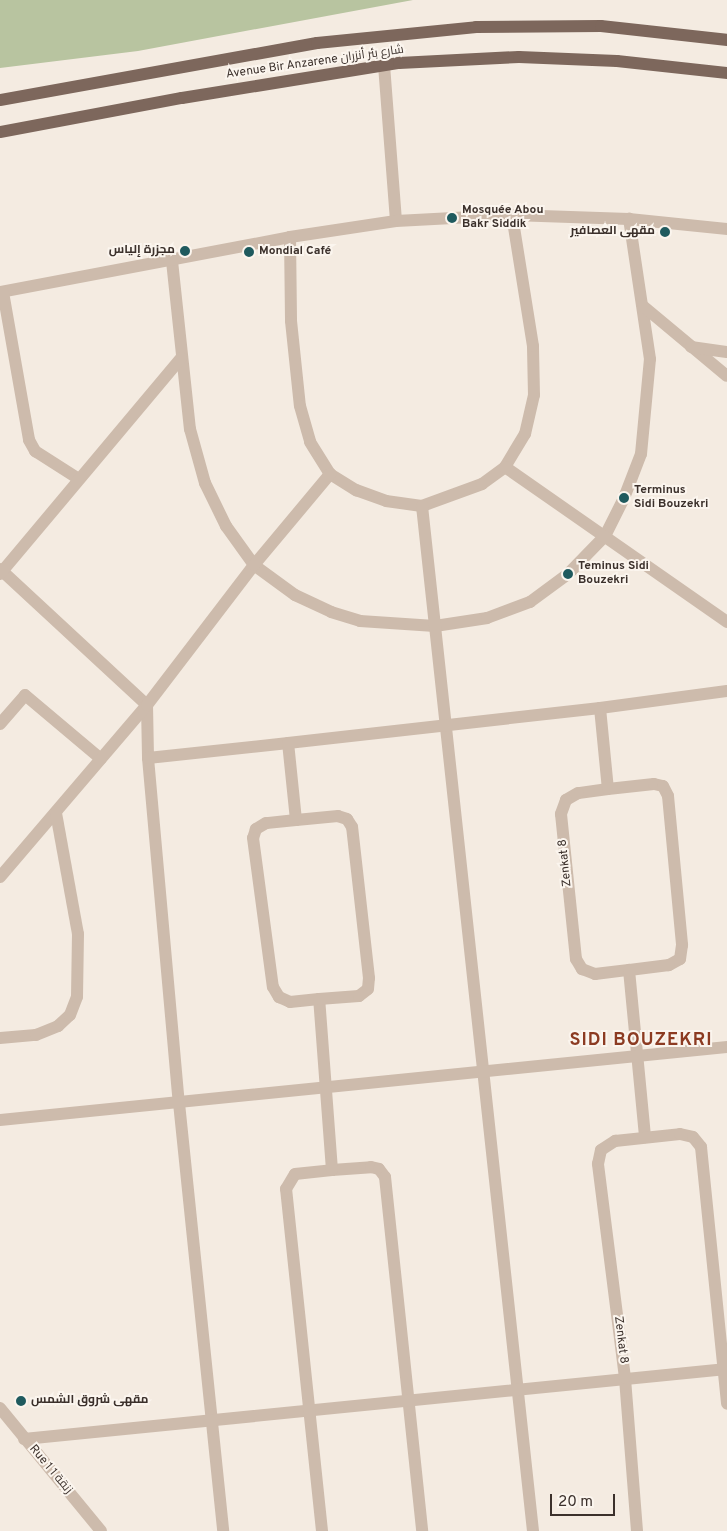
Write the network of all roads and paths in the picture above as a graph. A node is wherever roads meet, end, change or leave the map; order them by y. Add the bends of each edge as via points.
1 (727, 40) edge
2 (384, 65) junction
3 (727, 73) edge
4 (0, 100) edge
5 (0, 132) edge
6 (512, 215) junction
7 (629, 219) junction
8 (396, 221) junction
9 (727, 229) edge
10 (290, 236) junction
11 (172, 261) junction
12 (2, 292) edge
13 (643, 306) junction
14 (691, 348) junction
15 (727, 352) edge
16 (181, 358) junction
17 (727, 376) edge
18 (505, 467) junction
19 (330, 474) junction
20 (79, 479) junction
21 (422, 506) junction
22 (605, 536) junction
23 (254, 565) junction
24 (1, 571) edge
25 (727, 622) edge
26 (435, 626) junction
27 (727, 691) edge
28 (147, 705) junction
29 (600, 708) junction
30 (0, 724) edge
31 (444, 724) junction
32 (288, 743) junction
33 (148, 758) junction
34 (100, 759) junction
35 (608, 789) junction
36 (56, 813) junction
37 (296, 820) junction
38 (0, 877) edge
39 (629, 970) junction
40 (319, 999) junction
41 (0, 1038) edge
42 (727, 1047) edge
43 (638, 1055) junction
44 (481, 1071) junction
45 (327, 1089) junction
46 (179, 1103) junction
47 (0, 1120) edge
48 (645, 1137) junction
49 (332, 1170) junction
50 (725, 1369) edge
51 (625, 1378) junction
52 (520, 1388) junction
53 (406, 1400) junction
54 (727, 1404) edge
55 (0, 1408) edge
56 (309, 1411) junction
57 (214, 1421) junction
58 (24, 1439) junction
59 (101, 1531) edge
60 (223, 1531) edge
61 (322, 1531) edge
62 (422, 1531) edge
63 (533, 1531) edge
64 (637, 1531) edge

1 - 4 main road, Avenue Bir Anzarene شارع بئر أنزران via 601,26 476,27 317,43
2 - 3 main road, Avenue Bir Anzarene شارع بئر أنزران via 519,57 617,61
2 - 5 main road, Avenue Bir Anzarene شارع بئر أنزران
2 - 8 street
6 - 7 street
6 - 8 street
6 - 18 street via 533,346 534,396 524,434
7 - 9 street
7 - 13 street
8 - 10 street
10 - 11 street
10 - 19 street via 291,321 300,406 310,442
11 - 12 street
11 - 16 street
12 - 20 street via 29,440 35,451
13 - 14 street
13 - 22 street via 650,359 641,454
14 - 15 street
14 - 17 street
16 - 20 street
16 - 23 street via 190,429 205,483 226,526
18 - 21 street via 482,484
18 - 22 street
19 - 21 street via 356,490 386,501
19 - 23 street
20 - 24 street
21 - 26 street
22 - 25 street
22 - 26 street via 568,574 530,602 487,618
23 - 26 street via 295,595 331,612 360,621
23 - 28 street
24 - 28 street
26 - 31 street
27 - 29 street
28 - 33 street
28 - 34 street
29 - 31 street
29 - 35 street
30 - 34 street via 25,695
31 - 32 street
31 - 44 street
32 - 33 street
32 - 37 street
33 - 46 street
34 - 36 street
35 - 39 street, Zenkat 8 via 578,793 566,800 561,814 576,958 582,969 596,974
35 - 39 street, Zenkat 8 via 654,784 663,786 668,796 682,945 680,958 669,965
36 - 38 street
36 - 41 street via 78,934 77,997 70,1015 58,1026 36,1036
37 - 40 street via 266,823 256,829 257,868 273,987 279,998 290,1002
37 - 40 street via 338,816 347,819 352,827 370,978 368,989 359,996
39 - 43 street
40 - 45 street
42 - 43 street
43 - 44 street
43 - 48 street
44 - 45 street
44 - 52 street
45 - 46 street
45 - 49 street
46 - 47 street
46 - 57 street
48 - 50 street via 680,1134 694,1137 701,1147
48 - 51 street, Zenkat 8 via 615,1141 601,1150 598,1164
49 - 53 street via 371,1166 385,1177
49 - 56 street via 295,1174 286,1189
50 - 51 street
50 - 54 street
51 - 52 street
51 - 64 street, Zenkat 8
52 - 53 street
52 - 63 street
53 - 56 street
53 - 62 street
55 - 58 street, Rue 1 زنقة 1
56 - 57 street
56 - 61 street
57 - 58 street
57 - 60 street
58 - 59 street, Rue 1 زنقة 1

